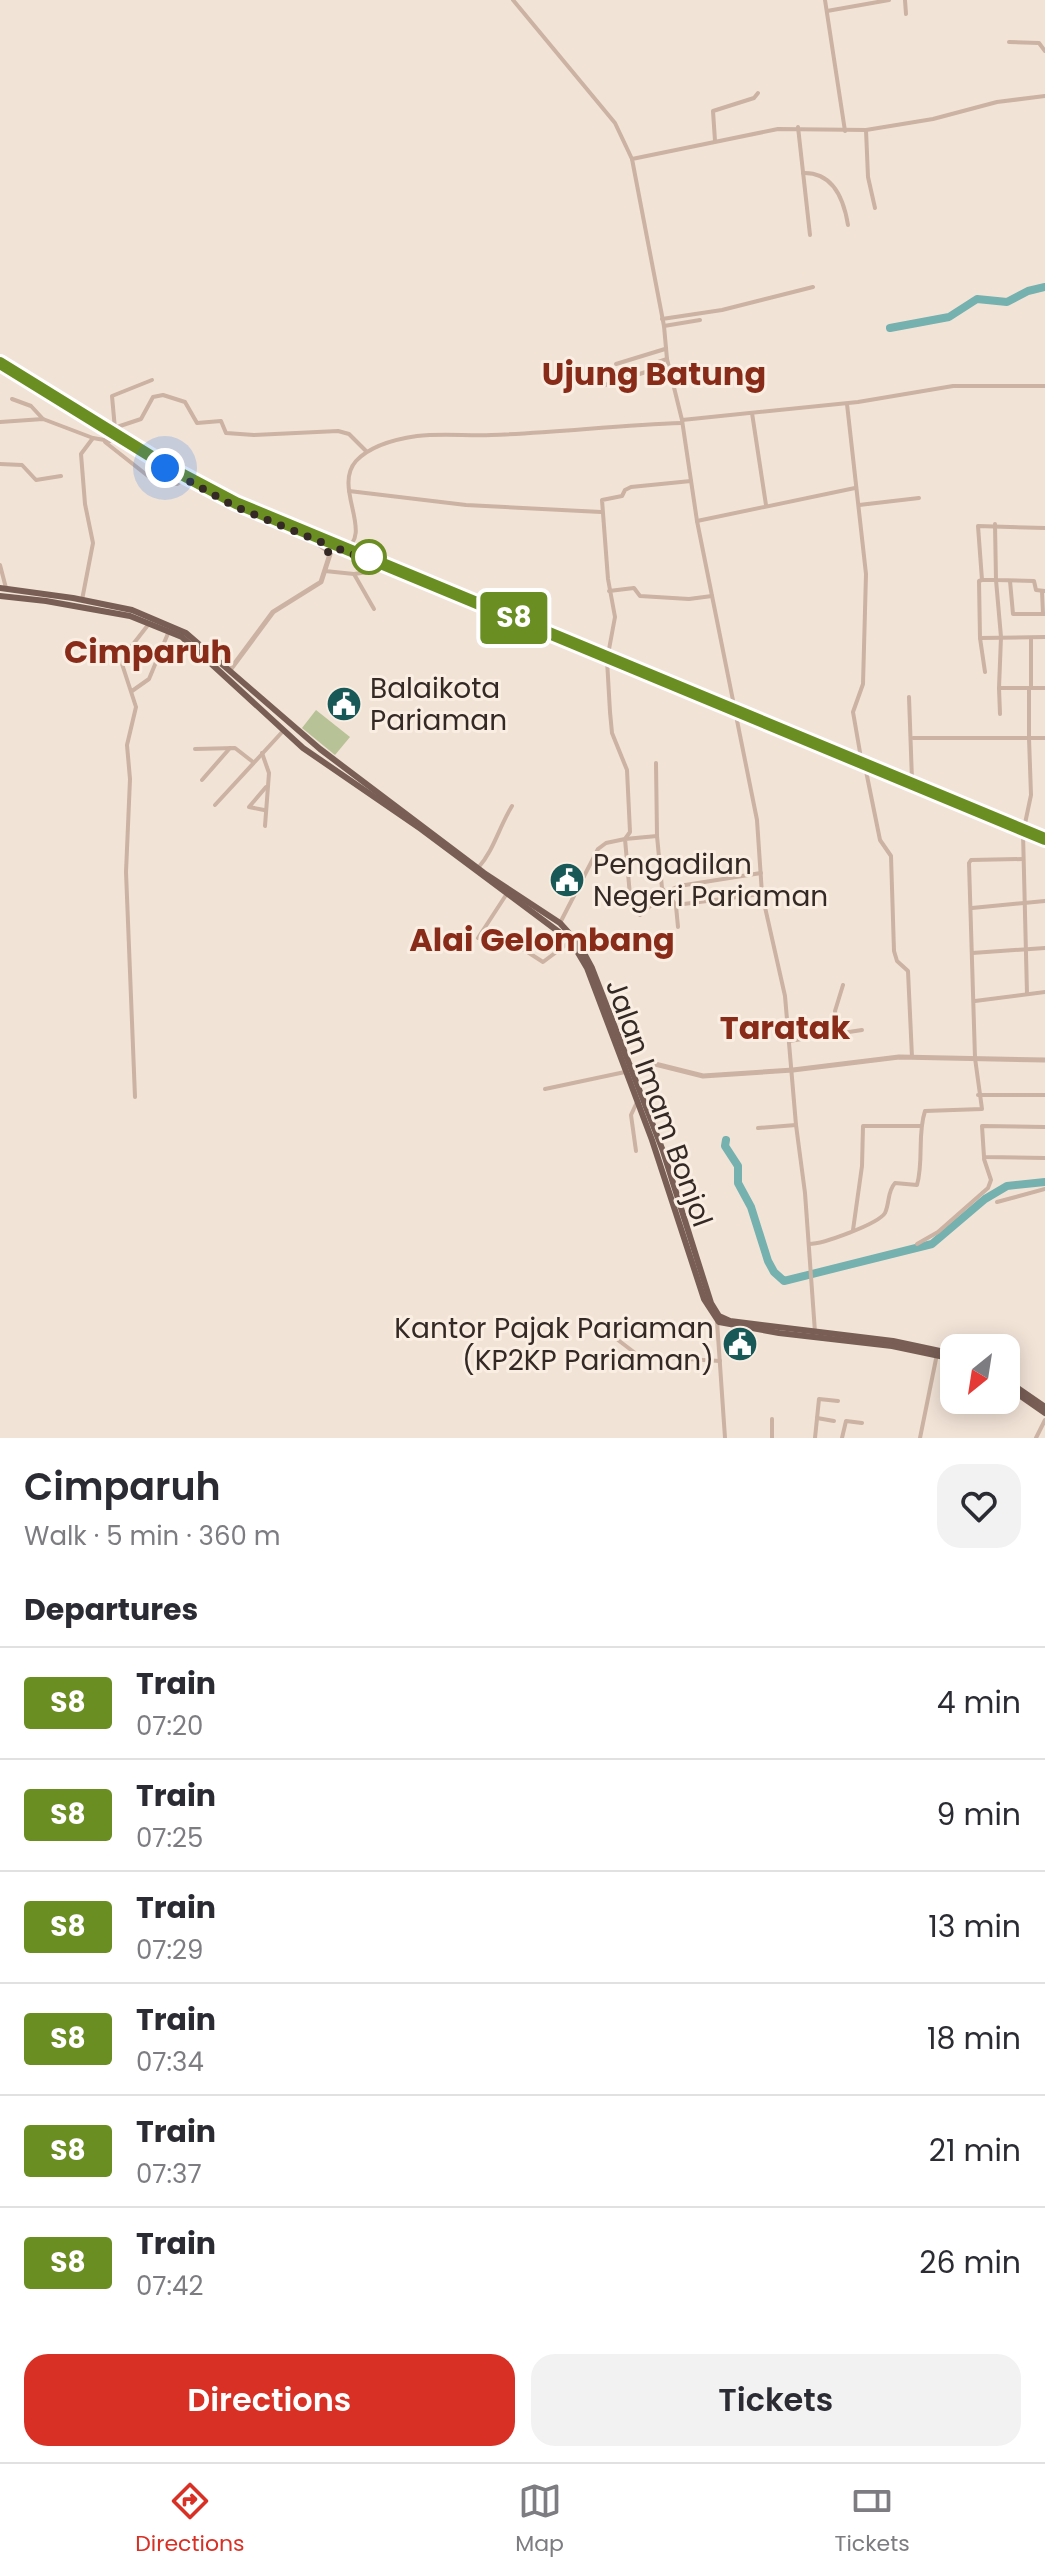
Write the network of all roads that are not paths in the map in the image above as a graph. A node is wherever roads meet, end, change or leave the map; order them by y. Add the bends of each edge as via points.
1 (513, 0) edge
2 (825, 0) edge
3 (889, 0) edge
4 (905, 0) edge
5 (827, 11) junction
6 (906, 14) dead end
7 (1009, 42) dead end
8 (1045, 51) edge
9 (758, 93) dead end
10 (1045, 96) edge
11 (798, 127) junction
12 (866, 130) junction
13 (845, 131) junction
14 (715, 141) junction
15 (632, 159) junction
16 (803, 173) junction
17 (875, 208) dead end
18 (848, 225) dead end
19 (810, 235) dead end
20 (813, 287) dead end
21 (662, 319) junction
22 (700, 320) dead end
23 (664, 326) junction
24 (665, 349) junction
25 (667, 359) junction
26 (616, 364) dead end
27 (0, 367) edge
28 (152, 380) dead end
29 (602, 386) dead end
30 (1045, 386) edge
31 (12, 399) dead end
32 (847, 404) junction
33 (752, 412) junction
34 (43, 419) junction
35 (0, 422) edge
36 (682, 422) junction
37 (115, 429) junction
38 (114, 437) junction
39 (93, 438) junction
40 (103, 440) junction
41 (366, 451) junction
42 (0, 464) edge
43 (61, 476) dead end
44 (184, 479) junction
45 (691, 481) junction
46 (855, 488) junction
47 (349, 491) junction
48 (919, 498) dead end
49 (766, 505) junction
50 (859, 505) junction
51 (602, 512) junction
52 (697, 521) junction
53 (995, 524) junction
54 (1045, 528) edge
55 (326, 550) junction
56 (343, 551) junction
57 (0, 565) edge
58 (325, 571) junction
59 (375, 571) dead end
60 (354, 574) junction
61 (982, 580) junction
62 (996, 580) junction
63 (1010, 581) junction
64 (3, 588) edge
65 (609, 591) junction
66 (1043, 591) edge
67 (0, 596) edge
68 (712, 596) junction
69 (47, 597) junction
70 (82, 600) junction
71 (374, 609) dead end
72 (1044, 614) edge
73 (150, 623) junction
74 (169, 631) junction
75 (184, 635) junction
76 (1001, 637) junction
77 (1031, 637) junction
78 (1045, 637) edge
79 (980, 638) junction
80 (607, 660) junction
81 (230, 670) junction
82 (985, 672) dead end
83 (999, 688) junction
84 (1030, 688) junction
85 (1045, 688) edge
86 (132, 691) junction
87 (258, 694) junction
88 (909, 697) dead end
89 (251, 700) junction
90 (735, 712) junction
91 (1000, 714) dead end
92 (284, 730) junction
93 (913, 738) junction
94 (1029, 738) junction
95 (1045, 738) edge
96 (309, 740) junction
97 (230, 748) junction
98 (303, 748) junction
99 (195, 749) dead end
100 (320, 749) junction
101 (262, 753) junction
102 (314, 756) junction
103 (253, 762) junction
104 (656, 763) dead end
105 (865, 766) junction
106 (202, 780) dead end
107 (912, 780) junction
108 (267, 786) junction
109 (379, 795) junction
110 (215, 805) dead end
111 (512, 806) dead end
112 (265, 811) junction
113 (1027, 825) junction
114 (265, 826) dead end
115 (1023, 833) junction
116 (1045, 833) edge
117 (657, 836) junction
118 (625, 839) junction
119 (1045, 842) edge
120 (457, 855) junction
121 (1023, 859) junction
122 (478, 868) junction
123 (761, 873) junction
124 (666, 892) junction
125 (762, 894) junction
126 (506, 895) junction
127 (1045, 901) edge
128 (1024, 903) junction
129 (676, 905) junction
130 (972, 908) junction
131 (537, 911) junction
132 (560, 923) junction
133 (678, 927) dead end
134 (571, 941) junction
135 (1045, 948) edge
136 (1026, 950) junction
137 (972, 953) junction
138 (843, 985) dead end
139 (596, 987) junction
140 (1045, 992) edge
141 (1027, 994) junction
142 (975, 1001) junction
143 (862, 1030) dead end
144 (838, 1033) junction
145 (789, 1041) junction
146 (912, 1057) junction
147 (975, 1058) junction
148 (1045, 1060) edge
149 (626, 1068) junction
150 (793, 1070) junction
151 (545, 1089) dead end
152 (978, 1095) junction
153 (1045, 1095) edge
154 (135, 1097) dead end
155 (637, 1102) junction
156 (796, 1125) junction
157 (921, 1126) junction
158 (1045, 1127) edge
159 (758, 1128) dead end
160 (636, 1151) dead end
161 (660, 1153) junction
162 (984, 1157) junction
163 (1045, 1158) edge
164 (1045, 1189) edge
165 (997, 1202) dead end
166 (853, 1230) junction
167 (809, 1244) junction
168 (917, 1244) dead end
169 (718, 1320) junction
170 (780, 1330) junction
171 (815, 1332) junction
172 (618, 1340) dead end
173 (893, 1343) junction
174 (940, 1353) edge
175 (937, 1354) junction
176 (940, 1354) edge
177 (720, 1361) junction
178 (1020, 1393) edge
179 (838, 1401) dead end
180 (1045, 1410) edge
181 (817, 1418) junction
182 (772, 1419) dead end
183 (1045, 1420) edge
184 (834, 1421) dead end
185 (862, 1423) dead end
186 (725, 1438) edge
187 (772, 1438) edge
188 (815, 1438) edge
189 (842, 1438) edge
190 (920, 1438) edge
191 (1036, 1438) edge

1 - 15 street via 615,123
2 - 5 street
3 - 5 street
4 - 6 street
5 - 13 street
7 - 8 street via 1039,43
9 - 14 street via 713,111
10 - 12 street
11 - 13 street
11 - 14 street
11 - 16 street
12 - 13 street
12 - 17 street
14 - 15 street
15 - 21 street
16 - 18 street via 833,185
16 - 19 street
20 - 21 street
21 - 23 street
22 - 23 street
23 - 24 street
24 - 25 street
24 - 26 street
25 - 29 street via 654,370
25 - 36 street
27 - 38 street
28 - 37 street via 112,396
30 - 32 street via 953,386
31 - 34 street via 31,406
32 - 33 street
32 - 46 street
33 - 36 street
33 - 49 street
34 - 35 street
34 - 39 street
36 - 41 street via 424,435
36 - 45 street
37 - 38 street
37 - 41 street via 141,419 153,397 163,395 185,402 197,423 221,421 226,433 344,432
38 - 40 street
38 - 44 street
39 - 40 street
39 - 70 street via 81,454 93,536
40 - 44 street via 148,476 177,484
41 - 47 street via 352,466
42 - 43 street via 22,465 36,480
44 - 55 street via 321,542
45 - 51 street via 626,488 622,496 602,499
45 - 52 street
46 - 49 street
46 - 50 street
47 - 51 street via 466,505
47 - 56 street via 357,531
48 - 50 street
49 - 52 street
50 - 107 street via 866,584 863,684 853,712 861,758
51 - 65 street
52 - 68 street
53 - 54 street
53 - 61 street via 978,526
53 - 62 street
55 - 56 street
55 - 58 street
56 - 80 street
57 - 64 street
58 - 60 street
58 - 81 street via 318,585 273,612
59 - 60 street
60 - 71 street
61 - 62 street
61 - 79 street
62 - 63 street
62 - 76 street
63 - 66 street via 1034,581 1036,590
63 - 72 street via 1013,614
64 - 69 main road
65 - 68 street via 634,588 640,596 686,599
65 - 80 street via 615,625
66 - 72 street
67 - 69 main road
68 - 90 street
69 - 70 main road
69 - 73 main road
70 - 75 main road via 132,610
73 - 74 main road
73 - 86 street via 123,661
74 - 75 main road
74 - 86 street via 149,679
75 - 81 main road, Jalan Imam Bonjol
75 - 89 main road, Jalan Imam Bonjol
76 - 77 street
76 - 79 street
76 - 83 street
77 - 78 street
77 - 84 street
79 - 82 street
80 - 90 street
80 - 118 street via 612,733 627,770 630,826
81 - 87 main road, Jalan Imam Bonjol
83 - 84 street
83 - 91 street
84 - 85 street
84 - 94 street
86 - 154 street via 136,707 127,745 126,872
87 - 89 main road
87 - 96 main road, Jalan Imam Bonjol
88 - 93 street
89 - 92 main road, Jalan Imam Bonjol
90 - 105 street
90 - 123 street via 757,820
92 - 98 main road, Jalan Imam Bonjol
92 - 101 street
93 - 94 street
93 - 107 street
94 - 95 street
94 - 113 street
96 - 98 main road
96 - 100 main road, Jalan Imam Bonjol
97 - 99 street
97 - 103 street
97 - 106 street
98 - 102 main road, Jalan Imam Bonjol
100 - 102 main road
100 - 109 main road, Jalan Imam Bonjol
101 - 103 street
101 - 108 street via 269,768
102 - 109 main road, Jalan Imam Bonjol
103 - 110 street
104 - 117 street
105 - 115 street
105 - 146 street via 880,840 891,856 894,951 908,971
107 - 113 street
108 - 112 street
108 - 112 street via 249,807
109 - 120 main road, Jalan Imam Bonjol
111 - 122 street
112 - 114 street
113 - 115 street
113 - 116 street
115 - 119 street
115 - 121 street
117 - 118 street
117 - 124 street
118 - 124 street via 635,913 644,913
118 - 132 street via 598,849
120 - 122 main road, Jalan Imam Bonjol
120 - 126 main road, Jalan Imam Bonjol
121 - 128 street
121 - 130 street via 970,861
122 - 131 main road, Jalan Imam Bonjol
123 - 124 street
123 - 125 street
124 - 129 street
125 - 129 street
125 - 145 street via 785,996
126 - 131 main road, Jalan Imam Bonjol
126 - 134 street via 478,938 515,944 543,962
127 - 128 street
128 - 130 street
128 - 136 street
129 - 133 street
130 - 137 street
131 - 132 main road, Jalan Imam Bonjol
131 - 134 main road, Jalan Imam Bonjol
132 - 139 main road, Jalan Imam Bonjol via 584,951
134 - 139 main road, Jalan Imam Bonjol
135 - 136 street
136 - 137 street
136 - 141 street
137 - 142 street
138 - 144 street via 835,1011
139 - 149 main road, Jalan Imam Bonjol
140 - 141 street
141 - 142 street
142 - 147 street
143 - 144 street
144 - 145 street
145 - 150 street
146 - 147 street
146 - 150 street
147 - 148 street
147 - 152 street
149 - 150 street via 655,1064 695,1076
149 - 151 street
149 - 155 main road, Jalan Imam Bonjol
149 - 161 main road, Jalan Imam Bonjol
150 - 156 street
152 - 153 street
152 - 157 street via 982,1109 925,1110
155 - 160 street via 631,1115
155 - 161 main road, Jalan Imam Bonjol
156 - 159 street
156 - 167 street
157 - 166 street via 917,1185 895,1183 882,1216
157 - 166 street via 863,1126
158 - 162 street via 982,1126
161 - 169 main road, Jalan Imam Bonjol
162 - 163 street
162 - 168 street via 988,1188
164 - 165 street
166 - 167 street
167 - 171 street
169 - 170 main road
169 - 177 street
170 - 171 main road
170 - 173 main road
171 - 173 main road
172 - 177 street via 639,1356
173 - 174 main road
173 - 175 main road
175 - 176 main road
175 - 190 street
177 - 186 street
178 - 180 main road
179 - 181 street via 819,1399
181 - 184 street
181 - 188 street
182 - 187 street
183 - 191 street
185 - 189 street via 846,1421

